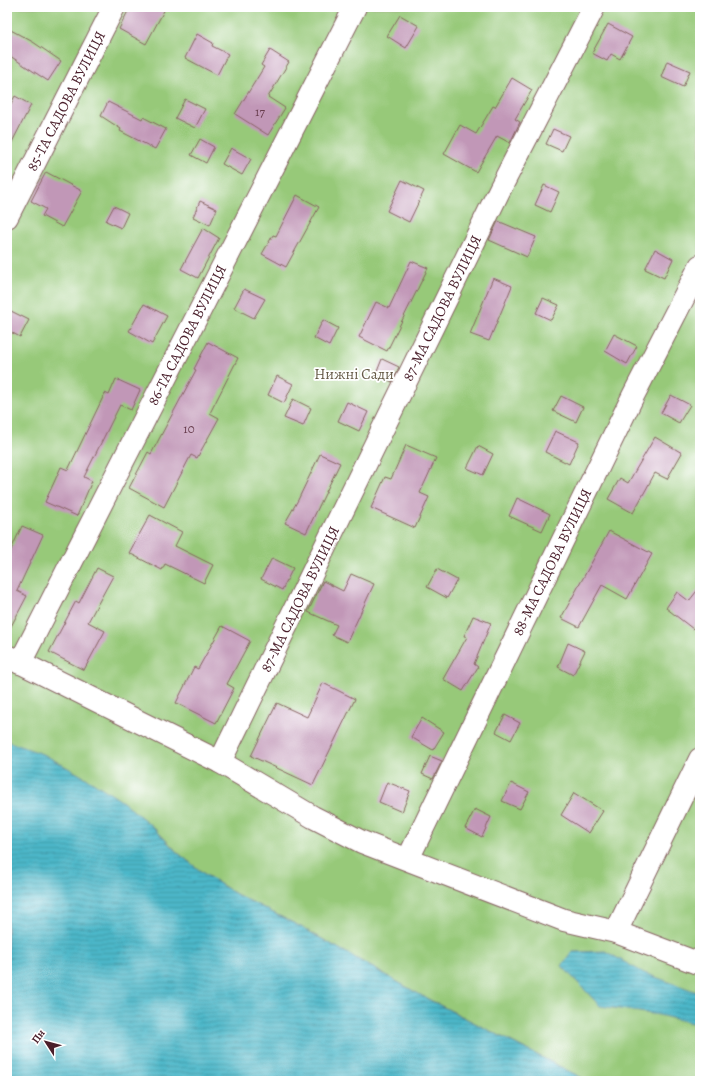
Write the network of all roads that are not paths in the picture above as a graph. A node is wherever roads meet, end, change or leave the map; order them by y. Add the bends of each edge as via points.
1 (114, 7) edge
2 (355, 7) edge
3 (594, 7) edge
4 (7, 217) edge
5 (700, 266) edge
6 (13, 659) edge
7 (700, 759) edge
8 (220, 762) junction
9 (408, 859) junction
10 (616, 932) junction
11 (700, 964) edge

1 - 4 street, 85-ТА САДОВА ВУЛИЦЯ
2 - 6 street, 86-ТА САДОВА ВУЛИЦЯ
3 - 8 street, 87-МА САДОВА ВУЛИЦЯ via 500,189
5 - 9 street, 88-МА САДОВА ВУЛИЦЯ via 633,396
6 - 8 street
7 - 10 street
8 - 9 street via 313,817 362,842
9 - 10 street via 564,920
10 - 11 street

